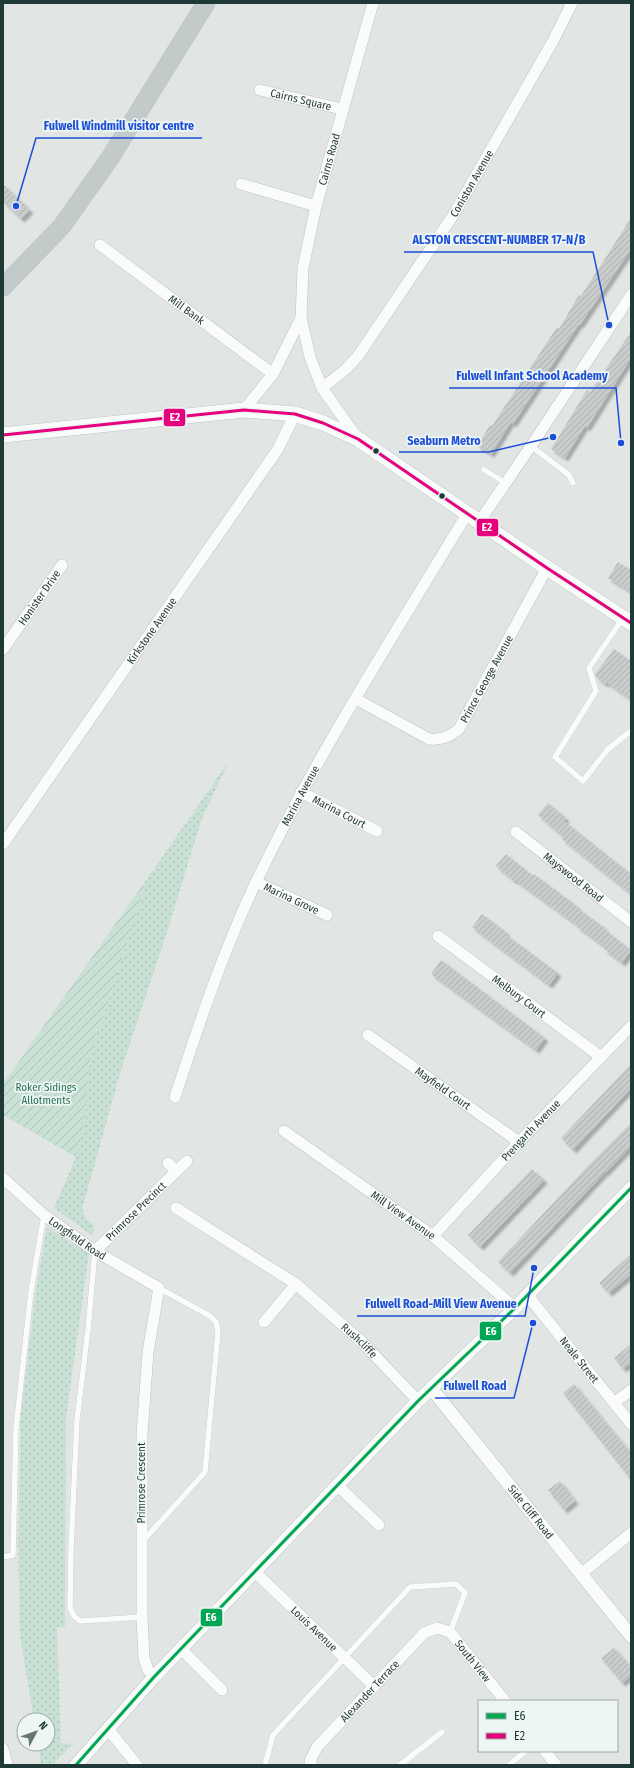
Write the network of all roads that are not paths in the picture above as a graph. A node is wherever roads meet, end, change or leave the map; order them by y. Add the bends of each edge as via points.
1 (206, 3) edge
2 (372, 3) edge
3 (572, 3) edge
4 (260, 90) dead end
5 (342, 109) junction
6 (241, 184) dead end
7 (316, 206) junction
8 (100, 245) dead end
9 (3, 287) edge
10 (631, 295) edge
11 (301, 318) junction
12 (273, 374) junction
13 (322, 388) junction
14 (244, 410) junction
15 (295, 414) junction
16 (3, 435) edge
17 (358, 439) junction
18 (531, 446) junction
19 (484, 470) dead end
20 (506, 483) junction
21 (573, 483) dead end
22 (473, 518) junction
23 (62, 565) dead end
24 (547, 568) junction
25 (627, 620) edge
26 (3, 649) edge
27 (356, 699) junction
28 (631, 731) edge
29 (301, 792) junction
30 (3, 826) edge
31 (377, 831) dead end
32 (516, 832) dead end
33 (6, 840) edge
34 (256, 882) junction
35 (327, 915) dead end
36 (631, 922) edge
37 (438, 936) dead end
38 (631, 1026) edge
39 (368, 1035) dead end
40 (601, 1057) junction
41 (175, 1097) dead end
42 (284, 1131) dead end
43 (519, 1142) junction
44 (187, 1161) dead end
45 (168, 1163) dead end
46 (176, 1171) junction
47 (3, 1178) edge
48 (631, 1188) edge
49 (176, 1208) dead end
50 (44, 1215) junction
51 (433, 1236) junction
52 (95, 1251) junction
53 (296, 1284) junction
54 (159, 1288) junction
55 (528, 1296) junction
56 (516, 1308) junction
57 (264, 1322) dead end
58 (431, 1388) junction
59 (631, 1390) edge
60 (418, 1401) junction
61 (614, 1403) junction
62 (631, 1424) edge
63 (338, 1485) junction
64 (379, 1525) dead end
65 (631, 1533) edge
66 (141, 1543) junction
67 (3, 1557) edge
68 (255, 1572) junction
69 (582, 1574) junction
70 (142, 1617) junction
71 (436, 1628) joint
72 (450, 1632) junction
73 (631, 1636) edge
74 (181, 1649) junction
75 (345, 1658) junction
76 (154, 1677) junction
77 (374, 1686) junction
78 (222, 1690) dead end
79 (504, 1700) edge
80 (108, 1729) junction
81 (442, 1732) dead end
82 (3, 1749) edge
83 (525, 1752) edge
84 (545, 1752) edge
85 (311, 1763) edge
86 (6, 1765) edge
87 (76, 1765) edge
88 (137, 1765) edge
89 (265, 1765) edge
90 (400, 1765) edge
91 (509, 1765) edge
92 (556, 1765) edge

1 - 9 highway via 110,158 62,226
2 - 5 street, Cairns Road
3 - 13 street, Coniston Avenue via 454,214 358,356
4 - 5 street, Cairns Square
5 - 7 street, Cairns Road
6 - 7 street
7 - 11 street, Cairns Road via 303,268
8 - 12 street, Mill Bank
10 - 18 street, Marina Avenue
11 - 12 street, Cairns Road
11 - 13 street, Cairns Road via 310,357
12 - 14 street, Cairns Road
13 - 17 street, Cairns Road
14 - 15 main road
14 - 16 main road
15 - 17 main road
15 - 33 street, Kirkstone Avenue via 278,449
17 - 22 main road
18 - 20 street, Marina Avenue
18 - 21 lane via 569,475
19 - 20 lane
20 - 22 street, Marina Avenue
22 - 24 main road
22 - 27 street, Marina Avenue
23 - 26 street, Honister Drive
24 - 25 main road
24 - 27 street, Prince George Avenue via 459,729 449,737 440,740 429,739
25 - 28 lane via 589,668 596,691 554,757 583,781 608,748
27 - 29 street, Marina Avenue
29 - 31 street, Marina Court
29 - 34 street, Marina Avenue
30 - 33 street
32 - 36 street, Mayswood Road
34 - 35 street, Marina Grove
34 - 41 street, Marina Avenue via 208,999
37 - 40 street, Melbury Court
38 - 40 street, Prengarth Avenue
39 - 43 street, Mayfield Court
40 - 43 street, Prengarth Avenue
42 - 51 street, Mill View Avenue
43 - 51 street, Prengarth Avenue
44 - 46 street, Primrose Precinct
45 - 46 street
46 - 52 street, Primrose Precinct
47 - 50 street, Longfield Road
48 - 55 street
49 - 53 street, Rushcliffe
50 - 52 street, Longfield Road
50 - 67 lane via 31,1291 16,1428 13,1555
51 - 56 street, Mill View Avenue
52 - 54 street, Longfield Road
52 - 70 lane via 77,1420 70,1608 74,1616 80,1620
53 - 57 street
53 - 60 street, Rushcliffe via 362,1342
54 - 66 street, Primrose Crescent via 148,1352 142,1434
54 - 66 lane via 210,1316 216,1322 218,1332 205,1472
55 - 56 street
55 - 61 street, Neale Street
56 - 58 street
58 - 60 street
58 - 69 street, Side Cliff Road
59 - 61 street
60 - 63 street
61 - 62 street, Neale Street
63 - 64 street
63 - 68 street
65 - 69 street
66 - 70 street, Primrose Crescent
68 - 74 street
68 - 75 street, Louis Avenue
69 - 73 street, Side Cliff Road
70 - 76 street, Primrose Crescent via 144,1658 148,1670
71 - 72 street, South View
71 - 77 street, Alexander Terrace via 424,1633
72 - 75 lane via 465,1593 456,1584 410,1587
72 - 79 street, South View
74 - 76 street
74 - 78 street
75 - 77 street, Louis Avenue
75 - 89 lane via 273,1736
76 - 80 street
77 - 85 street, Alexander Terrace via 317,1747
80 - 87 street
80 - 88 street
81 - 90 lane
82 - 86 street
83 - 91 lane
84 - 92 street

